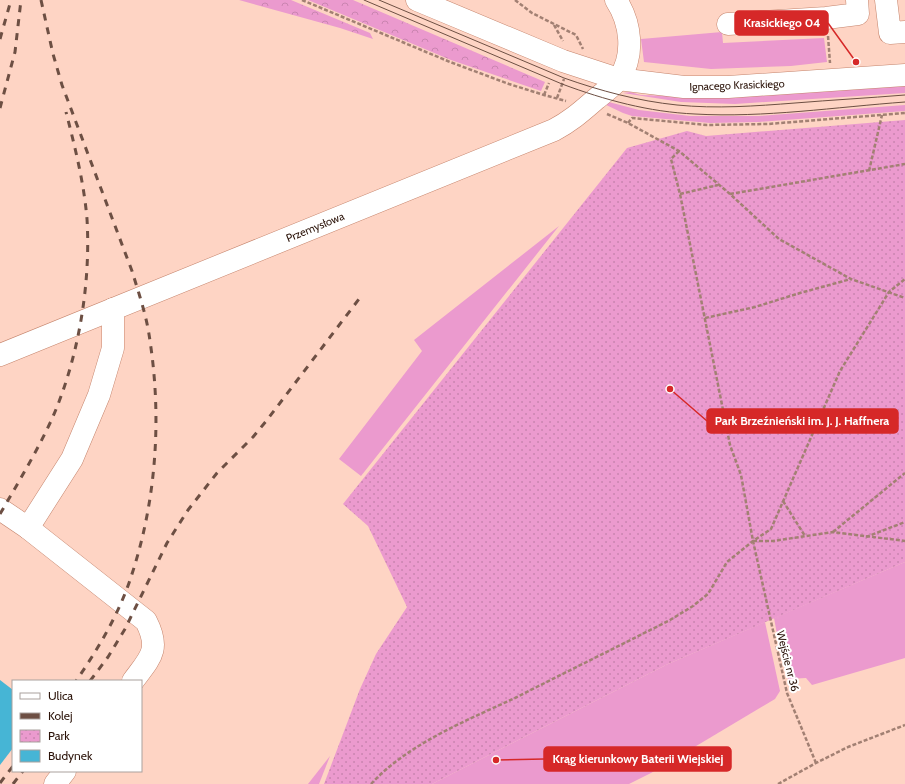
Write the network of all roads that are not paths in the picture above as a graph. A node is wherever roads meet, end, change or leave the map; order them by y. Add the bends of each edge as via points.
1 (417, 0) edge
2 (616, 0) edge
3 (857, 0) edge
4 (886, 0) edge
5 (728, 24) dead end
6 (905, 32) edge
7 (905, 75) edge
8 (618, 79) junction
9 (113, 308) junction
10 (0, 355) edge
11 (0, 509) edge
12 (28, 528) junction
13 (134, 680) edge
14 (64, 772) edge
15 (55, 784) edge

1 - 8 street, Ignacego Krasickiego via 563,61
2 - 8 street via 627,22 629,42 626,62
3 - 5 street via 858,14
4 - 6 street via 890,33
7 - 8 street, Ignacego Krasickiego via 728,87 684,87
8 - 9 street, Przemysłowa via 570,122 554,130
9 - 10 street, Przemysłowa
9 - 12 street via 112,348 99,395 72,459
11 - 12 street
12 - 13 street via 146,621 154,643 151,656
14 - 15 street

